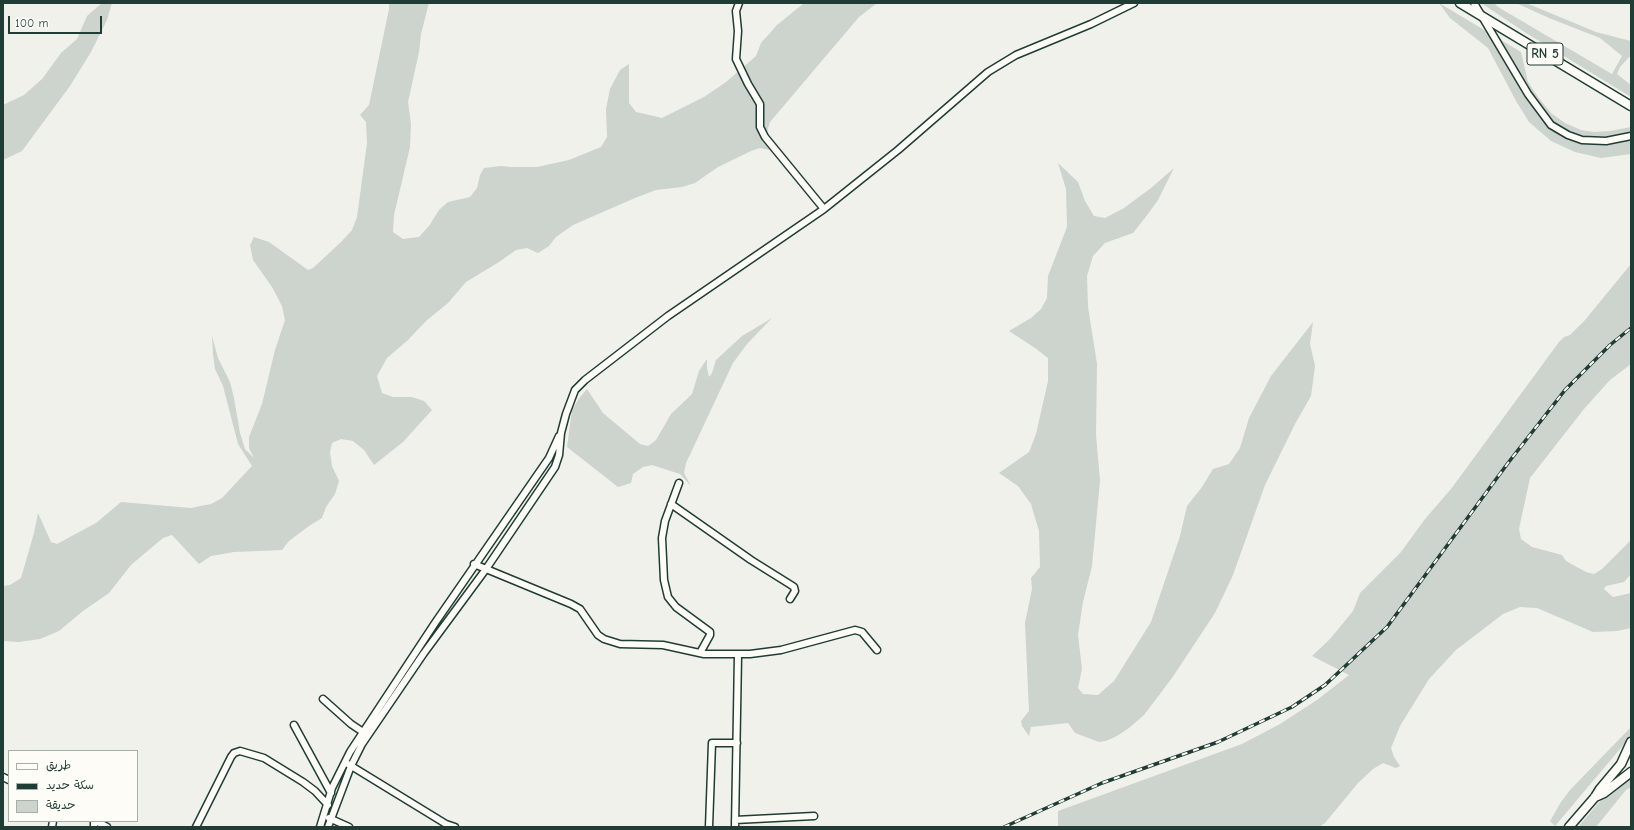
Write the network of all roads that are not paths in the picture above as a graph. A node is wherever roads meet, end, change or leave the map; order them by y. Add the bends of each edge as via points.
1 (739, 3) edge
2 (1134, 3) edge
3 (1460, 3) edge
4 (1474, 3) edge
5 (1481, 16) junction
6 (1631, 106) edge
7 (1631, 136) edge
8 (824, 209) junction
9 (561, 433) junction
10 (679, 483) dead end
11 (671, 504) junction
12 (483, 552) junction
13 (493, 558) junction
14 (474, 564) junction
15 (486, 569) junction
16 (790, 599) dead end
17 (877, 650) dead end
18 (700, 653) junction
19 (738, 655) junction
20 (323, 699) dead end
21 (294, 725) dead end
22 (363, 732) junction
23 (1631, 742) edge
24 (737, 743) junction
25 (345, 762) junction
26 (351, 766) junction
27 (1631, 772) edge
28 (331, 793) junction
29 (1595, 797) junction
30 (328, 805) junction
31 (325, 816) junction
32 (814, 816) dead end
33 (331, 819) junction
34 (735, 820) junction
35 (97, 822) edge
36 (106, 827) edge
37 (196, 827) edge
38 (320, 827) edge
39 (328, 827) edge
40 (349, 827) edge
41 (455, 827) edge
42 (709, 827) edge
43 (735, 827) edge
44 (1568, 827) edge

1 - 8 street via 736,11 736,59 760,104 760,127 765,137
2 - 8 street via 1016,55 988,72 898,150
3 - 5 main road, RN 5
4 - 5 street
5 - 6 main road, RN 5
5 - 7 street via 1528,94 1551,125 1582,140 1606,141
8 - 9 street via 668,316 585,380 575,390
9 - 12 street via 549,458
9 - 13 street via 555,467
10 - 11 street
11 - 16 street via 791,585 794,591
11 - 18 street via 662,538 664,580 668,597 676,607 710,632
12 - 13 street
12 - 14 street
13 - 15 street
14 - 15 street
14 - 22 street
15 - 18 street via 571,604 580,610 598,635 604,639 620,644 674,647
15 - 26 street via 362,744
17 - 19 street via 862,632 855,630 781,650
18 - 19 street
19 - 24 street
20 - 22 street
21 - 28 street
22 - 25 street
23 - 29 main road via 1621,764
24 - 34 street
24 - 42 street via 712,743
25 - 26 street
25 - 28 street
26 - 33 street
26 - 41 street
27 - 29 main road
28 - 30 street
29 - 44 main road
30 - 31 street
30 - 37 street via 303,782 264,758 240,751 231,756
31 - 33 street
31 - 38 street
32 - 34 street
33 - 39 street
33 - 40 street
34 - 43 street
35 - 36 street

